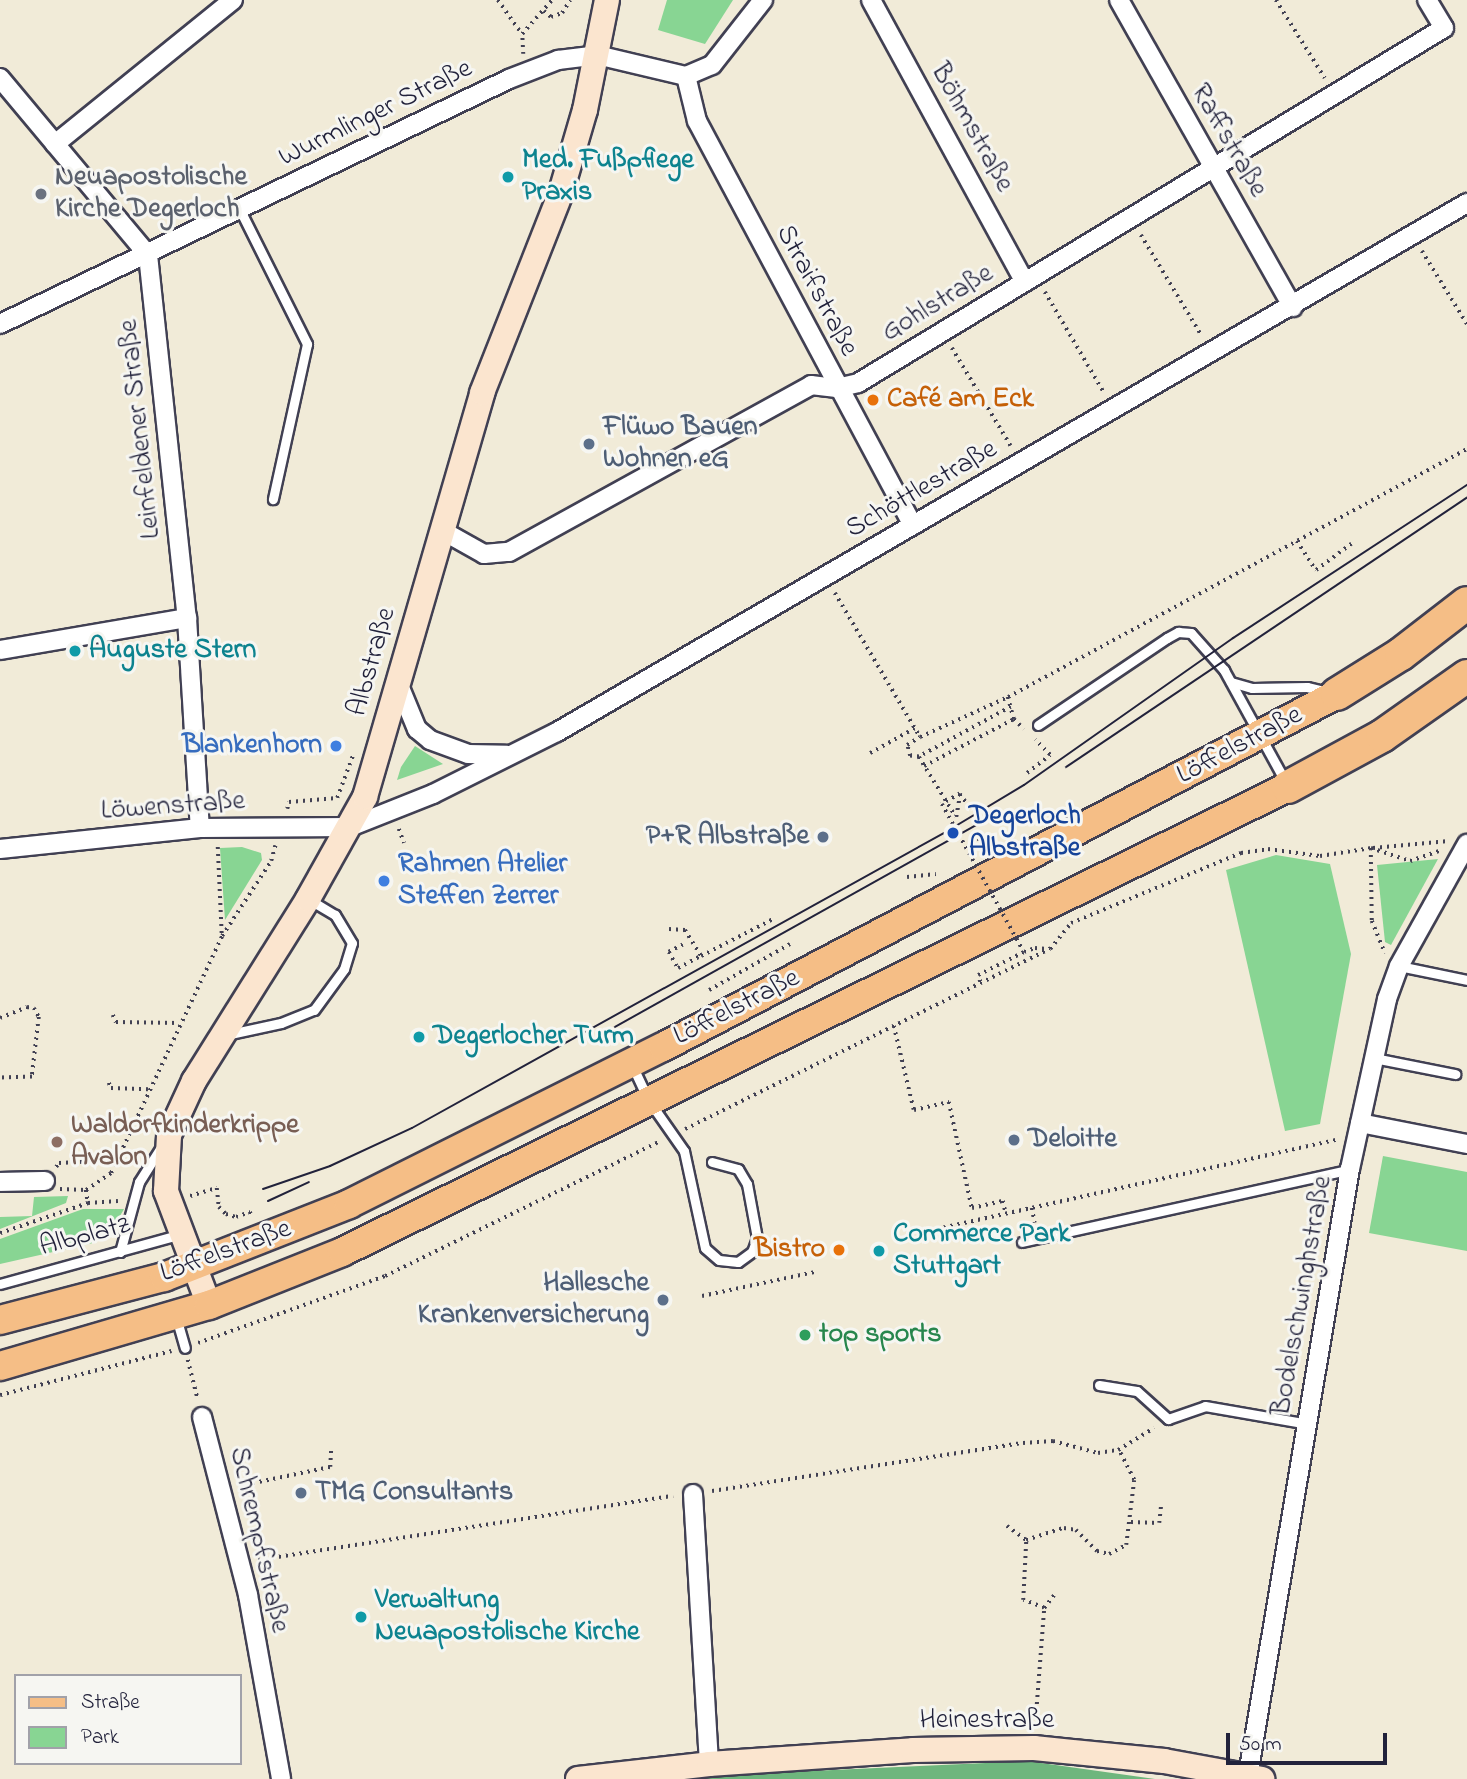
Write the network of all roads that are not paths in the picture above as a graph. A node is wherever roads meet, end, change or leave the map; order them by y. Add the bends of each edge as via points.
1 (233, 0) edge
2 (607, 0) edge
3 (763, 0) edge
4 (871, 0) edge
5 (1119, 0) edge
6 (1427, 0) edge
7 (597, 55) junction
8 (685, 76) junction
9 (0, 78) edge
10 (55, 144) junction
11 (1214, 169) junction
12 (1467, 203) edge
13 (240, 210) junction
14 (148, 255) junction
15 (1030, 279) junction
16 (1293, 307) junction
17 (0, 324) edge
18 (837, 388) junction
19 (273, 499) dead end
20 (914, 525) junction
21 (443, 531) junction
22 (1467, 603) edge
23 (187, 618) junction
24 (0, 650) edge
25 (1467, 676) edge
26 (1230, 682) junction
27 (398, 683) junction
28 (1337, 694) junction
29 (1038, 725) dead end
30 (1259, 736) junction
31 (511, 755) junction
32 (1288, 787) junction
33 (209, 827) junction
34 (350, 827) junction
35 (1459, 844) edge
36 (0, 849) edge
37 (308, 899) junction
38 (1399, 966) junction
39 (1467, 980) edge
40 (225, 1035) junction
41 (1374, 1058) junction
42 (631, 1063) junction
43 (1455, 1073) dead end
44 (649, 1101) junction
45 (1359, 1129) junction
46 (169, 1135) junction
47 (1467, 1144) edge
48 (712, 1162) dead end
49 (1350, 1169) junction
50 (45, 1181) road end
51 (0, 1182) edge
52 (181, 1234) junction
53 (1022, 1242) dead end
54 (120, 1252) junction
55 (194, 1266) junction
56 (0, 1284) edge
57 (209, 1305) junction
58 (176, 1315) junction
59 (0, 1320) edge
60 (185, 1348) road end
61 (0, 1366) edge
62 (1099, 1385) dead end
63 (202, 1417) road end
64 (1308, 1424) junction
65 (693, 1494) dead end
66 (709, 1764) junction
67 (1255, 1777) edge
68 (281, 1779) edge
69 (578, 1779) edge

1 - 10 street
2 - 7 street, Albstraße
3 - 8 street via 712,65
4 - 15 street, Böhmstraße
5 - 11 street, Raffstraße
6 - 11 street, Gohlstraße via 1444,28
7 - 8 street, Wurmlinger Straße
7 - 13 street, Wurmlinger Straße via 558,60 509,79
7 - 21 street, Albstraße via 561,192 486,382
8 - 18 street, Straifstraße via 697,121
9 - 10 street
10 - 14 street
11 - 15 street, Gohlstraße
11 - 16 street, Raffstraße
12 - 16 street, Schöttlestraße
13 - 14 street, Wurmlinger Straße
13 - 19 lane via 307,344
14 - 17 street, Wurmlinger Straße
14 - 23 street, Leinfeldener Straße
15 - 18 street, Gohlstraße via 858,383
16 - 20 street, Schöttlestraße
18 - 20 street, Straifstraße
18 - 21 street, Gohlstraße via 811,385 509,552 484,554
20 - 31 street, Schöttlestraße
21 - 27 street, Albstraße
22 - 28 highway via 1401,654
23 - 24 street
23 - 33 street, Leinfeldener Straße
25 - 32 highway via 1382,736
26 - 28 lane via 1276,690 1307,687
26 - 29 lane via 1202,641 1178,632
26 - 30 lane
27 - 31 street via 417,729 429,740 468,754
27 - 34 street, Albstraße via 365,797
28 - 30 main road, Löffelstraße
30 - 32 lane
30 - 42 main road, Löffelstraße
31 - 34 street, Schöttlestraße via 433,794
32 - 44 main road, Löffelstraße
33 - 34 street, Löwenstraße
33 - 36 street, Löwenstraße
34 - 37 street, Albstraße
35 - 38 street, Bodelschwinghstraße
37 - 40 street, Albstraße
37 - 40 lane via 335,915 352,943 344,969 314,1010 281,1023
38 - 39 lane
38 - 41 street, Bodelschwinghstraße
40 - 46 street, Albstraße via 194,1081
41 - 43 lane
41 - 45 street, Bodelschwinghstraße
42 - 44 lane
42 - 55 main road, Löffelstraße via 349,1204
44 - 48 lane via 684,1151 705,1248 719,1260 738,1262 752,1252 757,1238 747,1184 738,1169
44 - 57 main road, Löffelstraße via 342,1252
45 - 47 street
45 - 49 street, Bodelschwinghstraße
46 - 52 street, Albstraße via 163,1176
46 - 54 lane via 139,1182
49 - 53 lane
49 - 64 street, Bodelschwinghstraße
50 - 51 street
52 - 54 lane, Albplatz
52 - 55 street, Albstraße
54 - 56 lane, Albplatz
55 - 57 street, Albstraße
55 - 59 main road, Löffelstraße
57 - 58 main road, Löffelstraße
58 - 60 lane
58 - 61 main road, Löffelstraße
62 - 64 lane via 1137,1391 1168,1419 1205,1406
63 - 68 street, Schrempfstraße via 248,1595
64 - 67 street, Bodelschwinghstraße
65 - 66 street
66 - 67 street, Heinestraße via 1034,1748
66 - 69 street, Heinestraße

